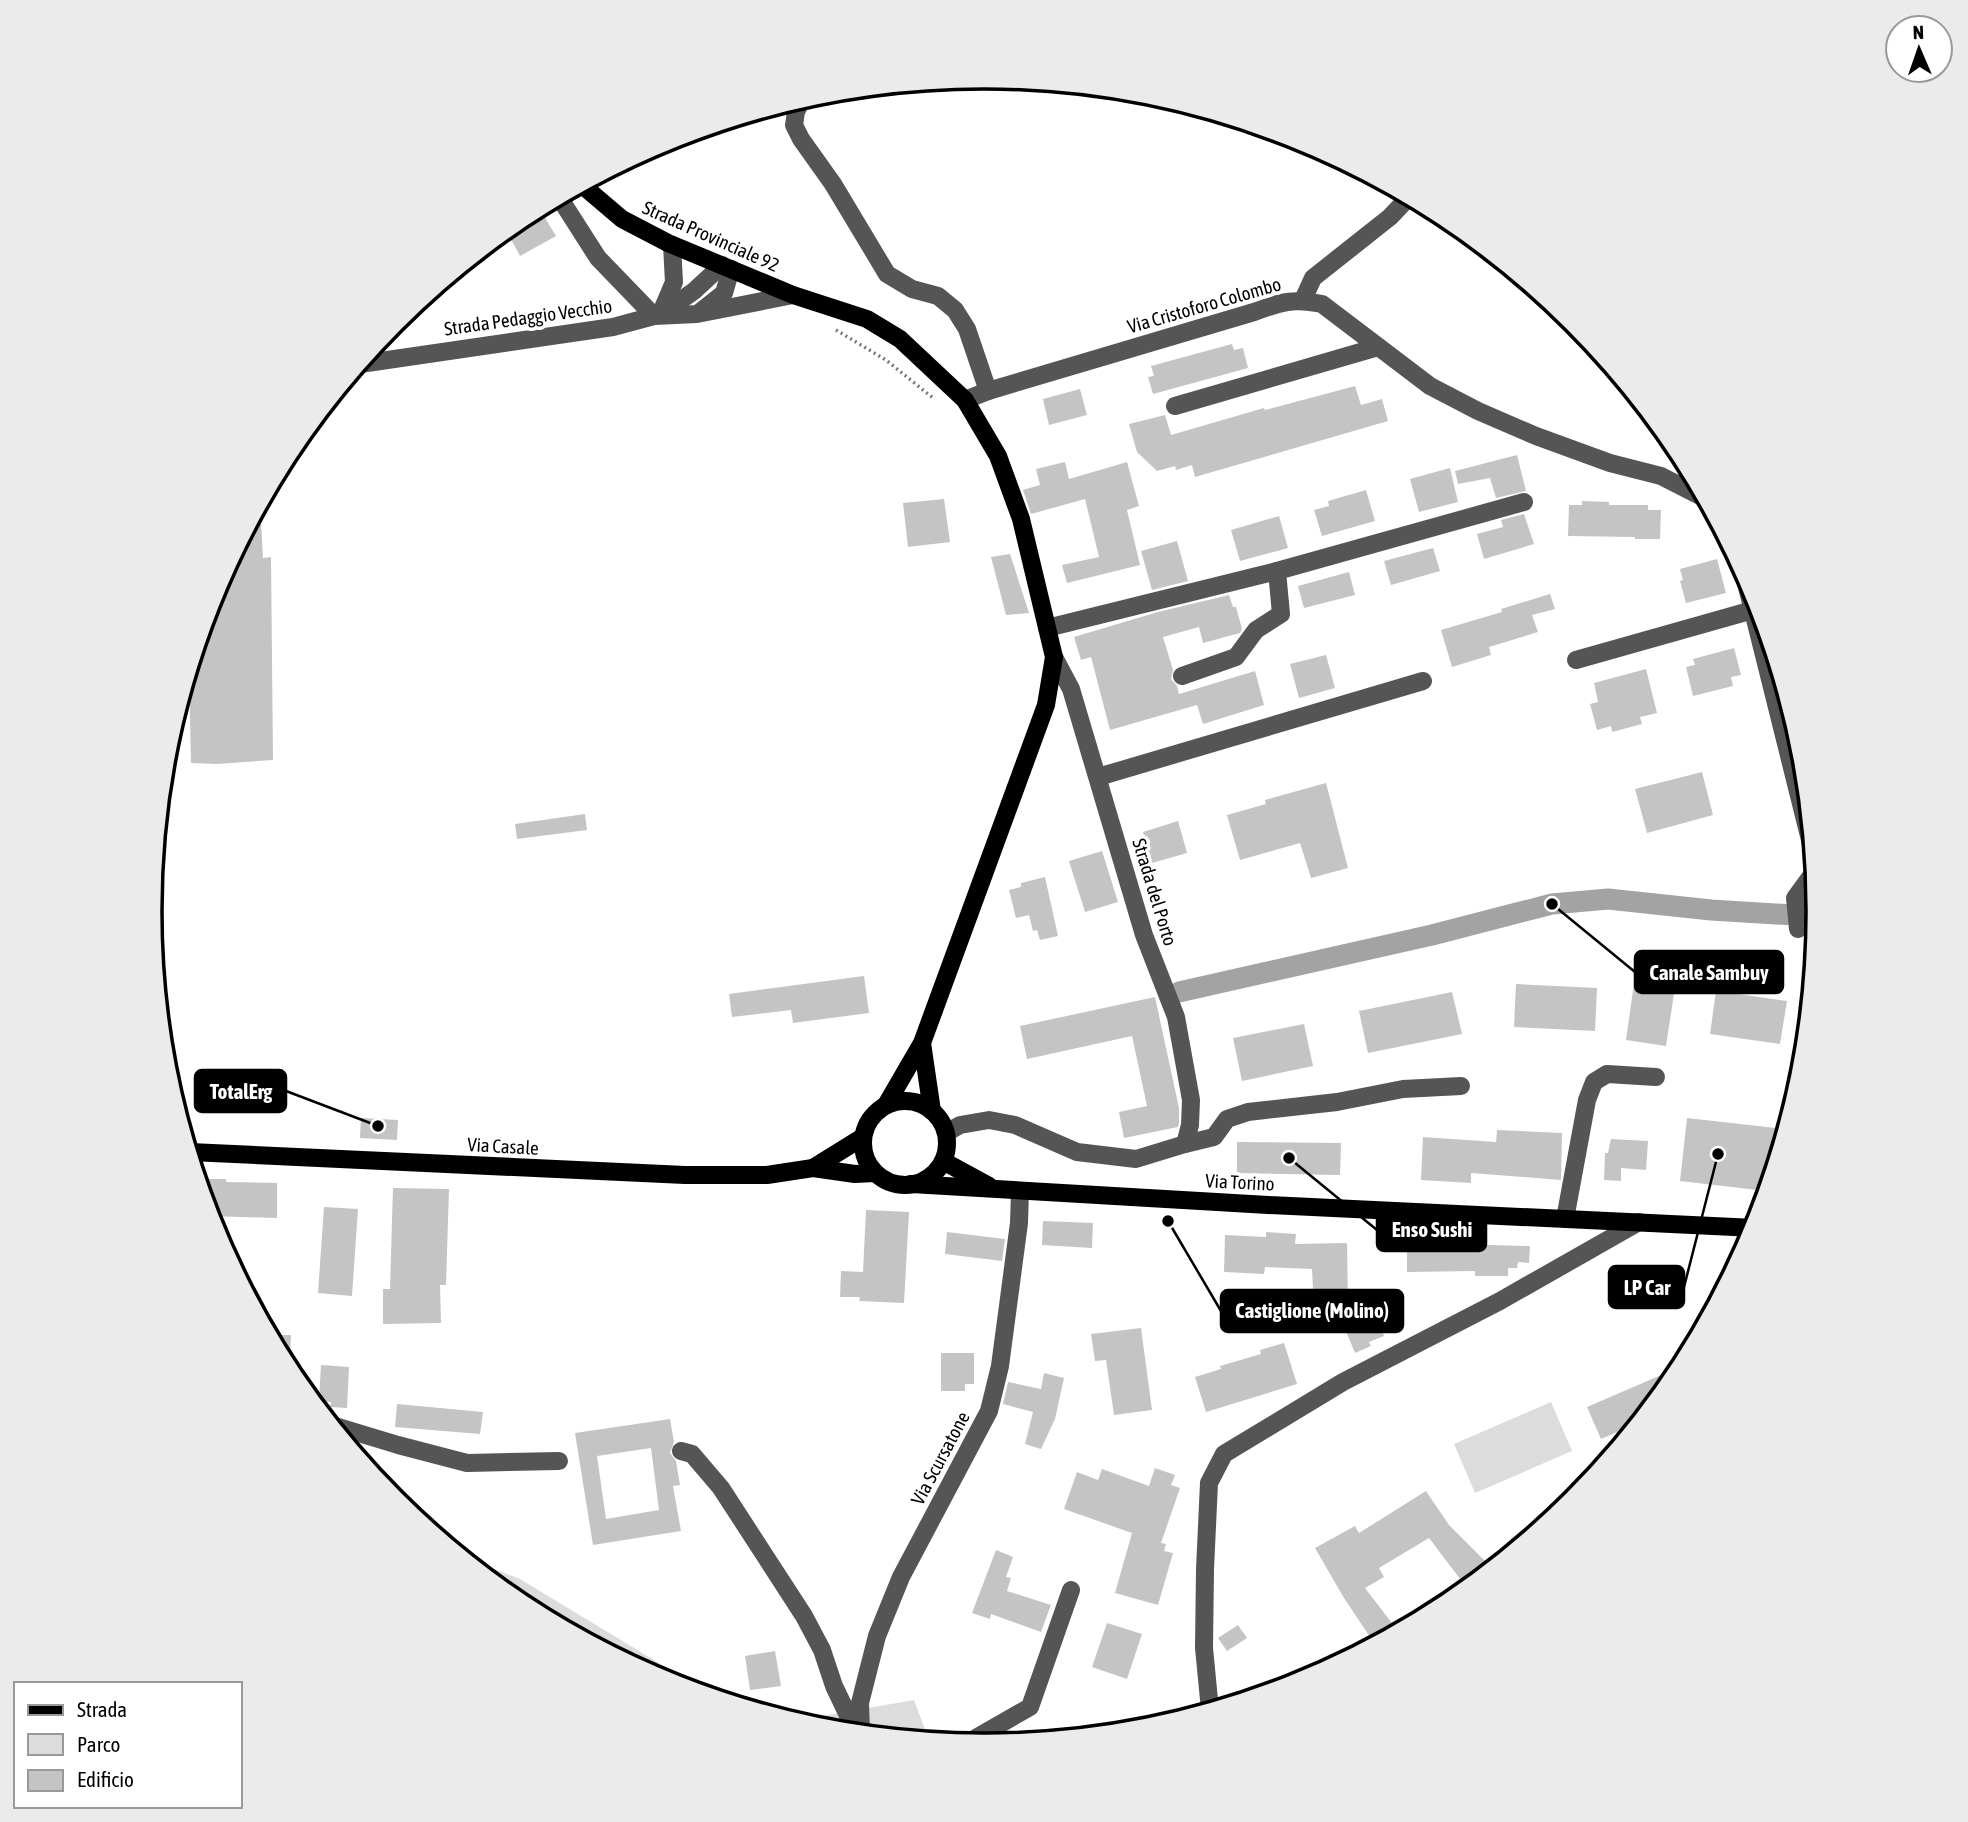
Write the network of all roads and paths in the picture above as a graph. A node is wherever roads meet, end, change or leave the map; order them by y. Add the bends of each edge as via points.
1 (796, 111) edge
2 (589, 191) edge
3 (1403, 204) edge
4 (564, 205) edge
5 (672, 245) junction
6 (727, 267) junction
7 (793, 295) junction
8 (1303, 300) junction
9 (697, 314) junction
10 (657, 315) junction
11 (833, 329) dead end
12 (1378, 347) junction
13 (372, 362) edge
14 (988, 391) junction
15 (934, 400) dead end
16 (965, 400) junction
17 (1175, 406) dead end
18 (1690, 491) edge
19 (1524, 502) dead end
20 (1277, 571) junction
21 (1748, 611) edge
22 (1047, 628) junction
23 (1763, 650) edge
24 (1054, 657) junction
25 (1576, 660) dead end
26 (1182, 676) dead end
27 (1423, 681) dead end
28 (1098, 777) junction
29 (1794, 777) edge
30 (1805, 884) edge
31 (1798, 929) dead end
32 (922, 1043) junction
33 (1656, 1077) dead end
34 (1461, 1086) dead end
35 (886, 1105) junction
36 (932, 1111) junction
37 (946, 1133) junction
38 (863, 1137) junction
39 (1185, 1143) junction
40 (199, 1152) edge
41 (943, 1161) junction
42 (813, 1168) junction
43 (875, 1172) junction
44 (911, 1184) junction
45 (996, 1188) junction
46 (1020, 1191) junction
47 (1565, 1219) junction
48 (1639, 1222) junction
49 (1742, 1227) edge
50 (347, 1430) edge
51 (681, 1451) dead end
52 (559, 1461) dead end
53 (1071, 1590) dead end
54 (1209, 1701) edge
55 (851, 1722) edge
56 (861, 1723) edge
57 (985, 1733) edge

1 - 14 street via 794,125 801,139 887,274 912,289 938,296 956,310
2 - 5 main road, Strada Provinciale 92 via 622,219
3 - 8 street via 1313,278
4 - 10 street via 598,258
5 - 6 main road, Strada Provinciale 92
5 - 10 street via 674,282
6 - 7 main road, Strada Provinciale 92
6 - 9 street via 724,293
6 - 10 street, Strada Pedaggio Vecchio
7 - 9 street, Strada Pedaggio Vecchio
7 - 16 main road, Strada Provinciale 92 via 867,319 901,340
8 - 12 street, Via Cristoforo Colombo via 1322,304
8 - 14 street, Via Cristoforo Colombo via 1284,300
9 - 10 street, Strada Pedaggio Vecchio
10 - 13 street, Strada Pedaggio Vecchio via 613,327
11 - 15 path via 886,360
12 - 17 street
12 - 18 street, Via Cristoforo Colombo via 1430,386 1478,411 1610,463 1661,476
14 - 16 street, Via Cristoforo Colombo
16 - 22 main road, Strada Provinciale 92 via 998,456 1021,519
19 - 20 street
20 - 22 street
20 - 26 street via 1281,614 1256,630 1236,657
21 - 25 street
22 - 24 main road, Strada Provinciale 92
23 - 29 street
24 - 28 street, Strada del Porto via 1071,689
24 - 32 main road via 1046,705
27 - 28 street
28 - 39 street, Strada del Porto via 1144,935 1176,1017 1191,1100
30 - 31 street via 1795,898
32 - 35 main road
32 - 36 main road
33 - 47 street via 1607,1074 1594,1082
34 - 39 street via 1403,1089 1248,1112 1227,1119 1214,1137
35 - 36 main road via 910,1101
35 - 38 main road via 867,1124
36 - 37 main road
37 - 39 street via 989,1119 1015,1125 1077,1152 1136,1159
37 - 41 main road
38 - 42 main road
38 - 43 main road via 867,1163
40 - 42 main road, Via Casale via 685,1175 767,1175
41 - 44 main road via 925,1180
41 - 45 main road
42 - 43 main road
43 - 44 main road via 886,1180
44 - 45 main road, Via Torino
45 - 46 main road, Via Torino
46 - 47 main road, Via Torino
46 - 56 street, Via Scursatone via 1000,1366 989,1411 901,1577 877,1636 860,1703
47 - 48 main road, Via Torino
48 - 49 main road, Via Torino
48 - 54 street via 1343,1382 1224,1454 1209,1483 1204,1648
50 - 52 street via 467,1462
51 - 55 street via 692,1454 721,1488 804,1616
53 - 57 street via 1030,1707

